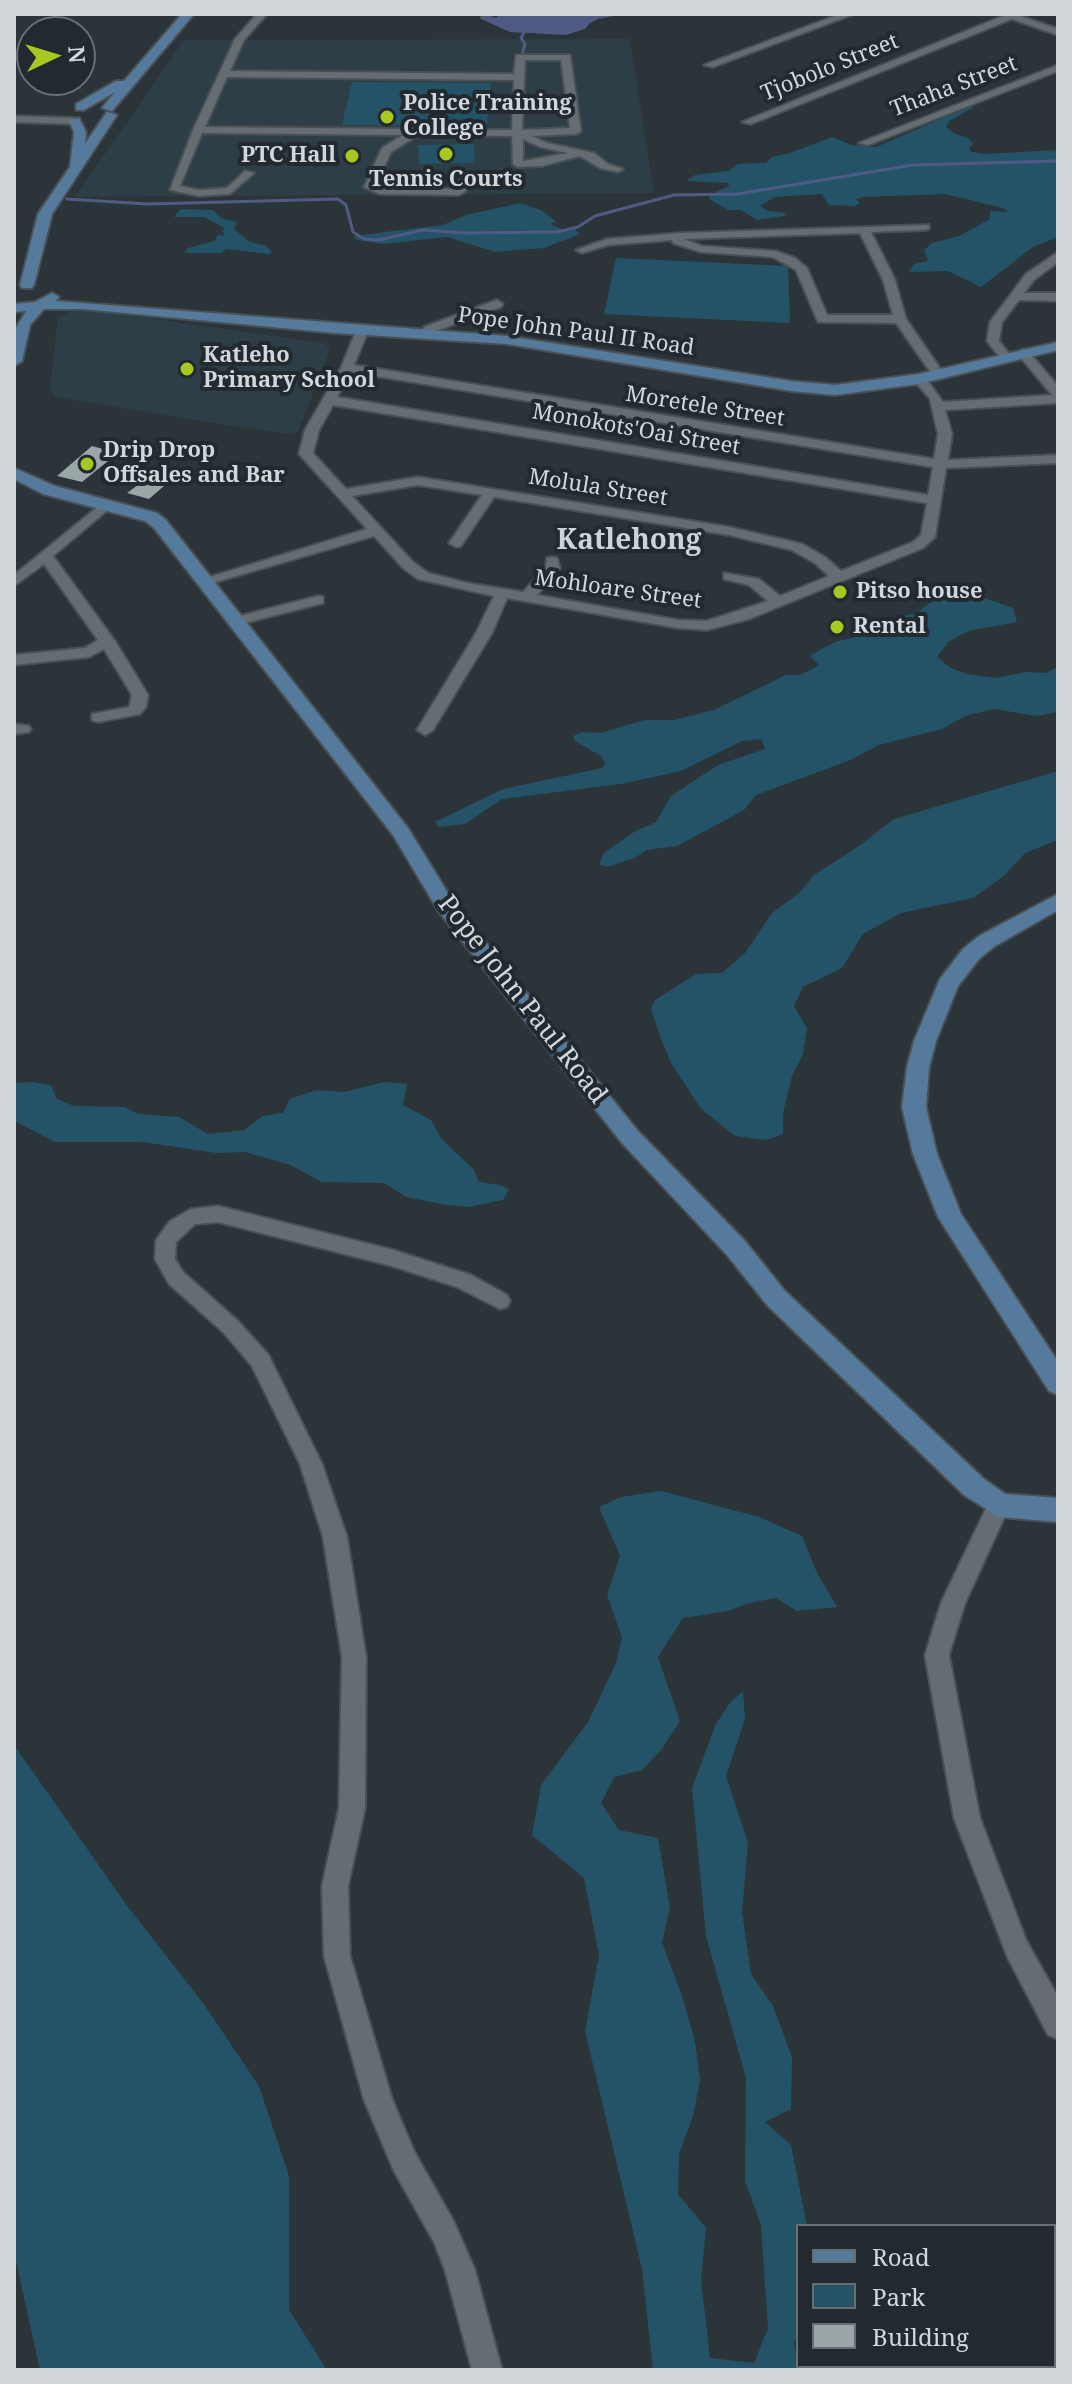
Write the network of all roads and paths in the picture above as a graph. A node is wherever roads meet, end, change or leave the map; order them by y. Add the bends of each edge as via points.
1 (188, 14) edge
2 (262, 14) edge
3 (849, 14) edge
4 (1011, 15) edge
5 (1058, 32) edge
6 (163, 46) junction
7 (709, 65) dead end
8 (1058, 68) edge
9 (225, 74) junction
10 (519, 77) junction
11 (110, 111) junction
12 (75, 115) junction
13 (14, 117) edge
14 (57, 122) junction
15 (747, 122) dead end
16 (198, 130) junction
17 (576, 131) junction
18 (416, 132) junction
19 (517, 133) junction
20 (864, 143) dead end
21 (78, 144) junction
22 (579, 153) junction
23 (618, 169) dead end
24 (249, 173) dead end
25 (72, 176) junction
26 (410, 178) dead end
27 (464, 179) dead end
28 (408, 192) junction
29 (925, 227) dead end
30 (864, 229) junction
31 (783, 232) junction
32 (679, 239) junction
33 (582, 250) dead end
34 (613, 254) dead end
35 (775, 254) junction
36 (1058, 256) edge
37 (35, 259) junction
38 (21, 287) edge
39 (1014, 296) junction
40 (1058, 297) edge
41 (46, 299) junction
42 (497, 304) dead end
43 (14, 308) edge
44 (900, 319) junction
45 (23, 324) junction
46 (362, 331) junction
47 (425, 335) junction
48 (1058, 346) edge
49 (1023, 353) junction
50 (1006, 357) junction
51 (14, 361) edge
52 (347, 368) junction
53 (938, 374) junction
54 (919, 379) junction
55 (1058, 397) edge
56 (329, 400) junction
57 (939, 406) junction
58 (1058, 459) edge
59 (940, 464) junction
60 (14, 474) edge
61 (490, 493) junction
62 (342, 494) junction
63 (936, 500) junction
64 (105, 505) junction
65 (375, 531) junction
66 (456, 543) dead end
67 (45, 555) junction
68 (552, 561) dead end
69 (729, 576) dead end
70 (838, 577) junction
71 (207, 580) junction
72 (14, 582) edge
73 (502, 594) junction
74 (525, 599) junction
75 (318, 600) dead end
76 (778, 602) junction
77 (237, 621) junction
78 (107, 641) junction
79 (14, 660) edge
80 (98, 717) dead end
81 (425, 730) dead end
82 (1058, 901) edge
83 (500, 1301) dead end
84 (1058, 1384) edge
85 (999, 1505) junction
86 (1058, 1510) edge
87 (1058, 2025) edge
88 (487, 2370) edge

1 - 6 main road
2 - 9 street via 240,39
3 - 7 street
4 - 5 street
4 - 15 street, Tjobolo Street
6 - 11 main road
6 - 12 main road
8 - 20 street, Thaha Street
9 - 10 street
9 - 16 street
10 - 17 street via 520,57 566,57
10 - 19 street
11 - 12 main road via 96,122
11 - 25 main road
12 - 13 street
12 - 14 street
12 - 21 main road
13 - 14 street
14 - 21 street via 69,127
16 - 18 street
16 - 24 street via 174,188 230,191
17 - 19 street
17 - 22 street
18 - 19 street
18 - 28 street via 386,150 370,184 379,191
19 - 22 street
19 - 22 street via 518,164
21 - 25 main road
22 - 23 street
25 - 37 main road via 45,214
26 - 28 street
27 - 28 street via 459,192
29 - 30 street
30 - 31 street
30 - 44 street via 889,280
31 - 32 street
31 - 35 street
32 - 33 street via 607,242
32 - 34 street
32 - 35 street via 701,249
35 - 44 street via 801,268 822,319
36 - 39 street
37 - 38 main road
37 - 41 main road
38 - 41 main road
39 - 40 street
39 - 50 street via 992,336
41 - 43 main road
41 - 45 main road
41 - 46 main road, Pope John Paul II Road
42 - 47 street
43 - 45 main road
44 - 53 street
45 - 51 main road
46 - 47 main road, Pope John Paul II Road
46 - 52 street, Mohloare Street
47 - 54 main road, Pope John Paul II Road via 507,340 817,389
48 - 49 main road, Pope John Paul II Road
49 - 50 main road, Pope John Paul II Road
49 - 55 street
50 - 53 main road, Pope John Paul II Road
52 - 56 street, Mohloare Street
52 - 59 street, Moretele Street
53 - 54 main road, Pope John Paul II Road
54 - 57 street
55 - 57 street
56 - 62 street, Mohloare Street via 308,439 306,454
56 - 63 street, Monokots'Oai Street
57 - 59 street, Mohloare Street via 945,434
58 - 59 street, Moretele Street
59 - 63 street, Mohloare Street
60 - 64 main road, Pope John Paul Road
61 - 62 street, Molula Street via 418,481
61 - 66 street
61 - 70 street, Molula Street via 797,547
62 - 65 street, Mohloare Street
63 - 70 street, Mohloare Street via 928,537 918,545
64 - 67 street
64 - 71 main road, Pope John Paul Road via 151,517
65 - 71 street
65 - 73 street, Mohloare Street via 423,576
67 - 72 street
67 - 78 street
68 - 74 street via 553,568
69 - 76 street via 754,582
70 - 76 street, Mohloare Street
71 - 77 main road, Pope John Paul Road
73 - 74 street, Mohloare Street
73 - 81 street
74 - 76 street, Mohloare Street via 707,626
75 - 77 street
77 - 85 main road, Pope John Paul Road via 401,832 446,907 630,1137 776,1298
78 - 79 street via 89,652
78 - 80 street via 140,701 134,711
82 - 84 main road via 987,941 948,984 925,1041 914,1107 925,1154 950,1217
83 - 88 street via 464,1281 403,1261 218,1214 191,1217 166,1240 165,1259 176,1278 260,1360 311,1464 335,1537 354,1657 352,1808 335,1886 337,1956 366,2069 404,2161 460,2270
85 - 86 main road
85 - 87 street via 953,1603 937,1655 967,1818 1016,1947

